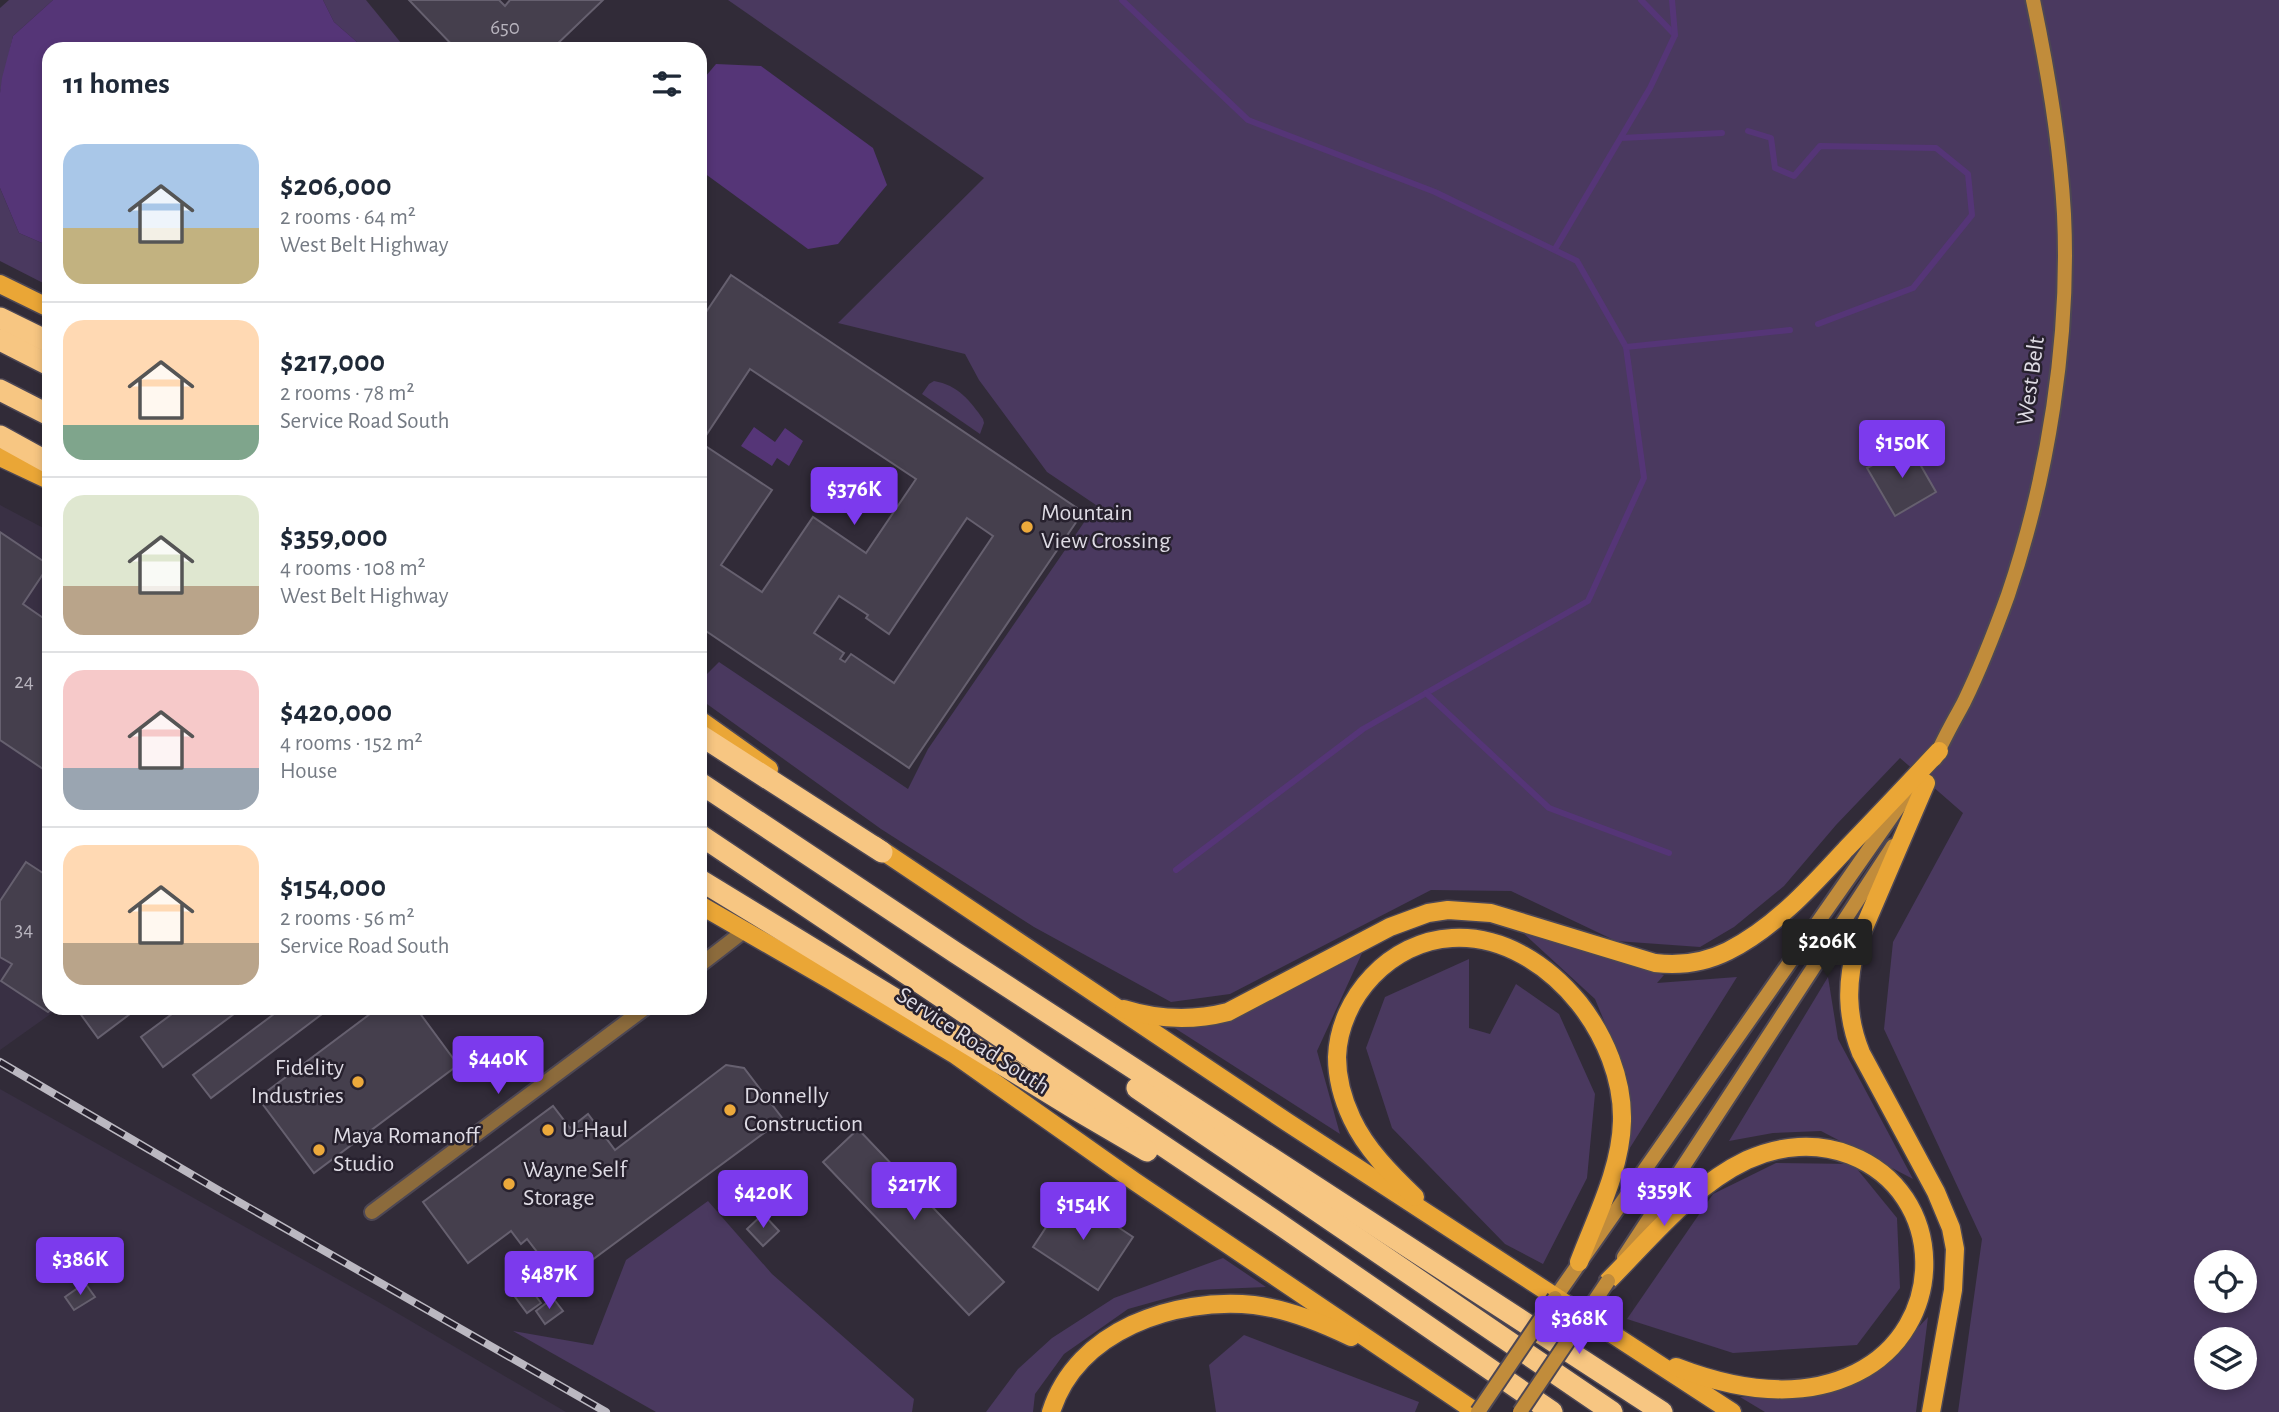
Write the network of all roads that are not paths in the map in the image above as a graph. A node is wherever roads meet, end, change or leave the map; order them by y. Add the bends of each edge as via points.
1 (2033, 0) edge
2 (0, 284) edge
3 (42, 305) edge
4 (0, 318) edge
5 (42, 339) edge
6 (0, 340) edge
7 (42, 361) edge
8 (0, 390) edge
9 (42, 411) edge
10 (0, 436) edge
11 (0, 457) edge
12 (42, 459) edge
13 (42, 477) edge
14 (707, 725) edge
15 (707, 739) edge
16 (1939, 751) junction
17 (1926, 783) junction
18 (707, 788) edge
19 (707, 840) edge
20 (883, 852) junction
21 (707, 884) edge
22 (707, 909) edge
23 (744, 931) junction
24 (956, 953) junction
25 (707, 960) edge
26 (1110, 1005) junction
27 (636, 1015) edge
28 (372, 1212) dead end
29 (1272, 1219) junction
30 (1468, 1242) junction
31 (1579, 1262) junction
32 (1608, 1282) junction
33 (1616, 1338) junction
34 (1411, 1367) junction
35 (1051, 1412) edge
36 (1477, 1412) edge
37 (1520, 1412) edge
38 (1552, 1412) edge
39 (1612, 1412) edge
40 (1662, 1412) edge
41 (1732, 1412) edge
42 (1931, 1412) edge

1 - 16 main road, West Belt via 2054,108 2064,216 2056,379 2037,486 2008,592
2 - 3 main road
4 - 5 highway
6 - 7 highway
8 - 9 highway
10 - 12 highway
11 - 13 main road
14 - 20 main road
15 - 20 highway
16 - 17 main road
16 - 26 main road via 1774,920 1727,952 1702,961 1677,966 1655,963 1512,918 1448,910 1390,927 1228,1012 1178,1019
16 - 31 main road
17 - 32 main road via 1895,843
17 - 42 main road via 1857,944 1848,991 1853,1035 1951,1228 1953,1290
18 - 24 highway
19 - 29 highway
20 - 26 main road
21 - 29 highway via 1077,1111
22 - 23 main road, Service Road South
23 - 25 street
23 - 34 main road, Service Road South via 954,1054
24 - 39 highway via 1181,1119
24 - 40 highway
26 - 30 main road
27 - 28 street
29 - 38 highway
30 - 31 main road via 1395,1178 1364,1140 1344,1099 1337,1057 1346,1015 1370,978 1401,953 1450,938 1504,946 1539,965 1578,1002 1608,1051 1620,1094 1620,1146
30 - 33 main road
31 - 36 main road, bridge
32 - 33 main road via 1680,1209 1725,1173 1771,1151 1796,1147 1839,1151 1874,1168 1909,1206 1924,1250 1923,1287 1908,1326 1876,1361 1835,1381 1784,1391 1735,1385 1660,1361
32 - 37 main road, bridge
33 - 41 main road
34 - 35 main road via 1339,1331 1285,1311 1254,1305 1194,1307 1163,1314 1107,1338 1068,1375
34 - 36 main road

